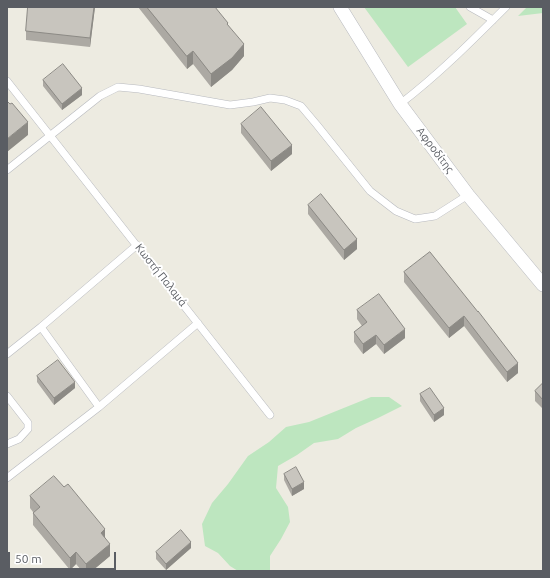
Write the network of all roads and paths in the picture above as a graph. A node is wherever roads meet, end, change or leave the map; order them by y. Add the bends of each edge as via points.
1 (340, 7) edge
2 (470, 7) edge
3 (506, 7) edge
4 (493, 20) junction
5 (7, 81) edge
6 (400, 104) junction
7 (51, 136) junction
8 (7, 170) edge
9 (468, 195) junction
10 (137, 245) junction
11 (543, 284) edge
12 (198, 323) junction
13 (40, 327) junction
14 (7, 354) edge
15 (7, 396) edge
16 (99, 407) junction
17 (270, 415) dead end
18 (7, 444) edge
19 (7, 478) edge

1 - 6 street, Αφροδίτης
2 - 4 lane
3 - 4 lane
4 - 6 lane via 457,56
5 - 7 lane, Κωστή Παλαμά
6 - 9 street, Αφροδίτης
7 - 8 lane
7 - 9 lane via 100,96 118,87 230,105 278,99 301,106 370,191 396,211 415,219 434,216
7 - 10 lane, Κωστή Παλαμά
9 - 11 street, Αφροδίτης
10 - 12 lane, Κωστή Παλαμά
10 - 13 lane
12 - 16 lane
12 - 17 lane, Κωστή Παλαμά
13 - 14 lane
13 - 16 lane
15 - 18 lane via 28,423 28,429 19,439
16 - 19 lane

